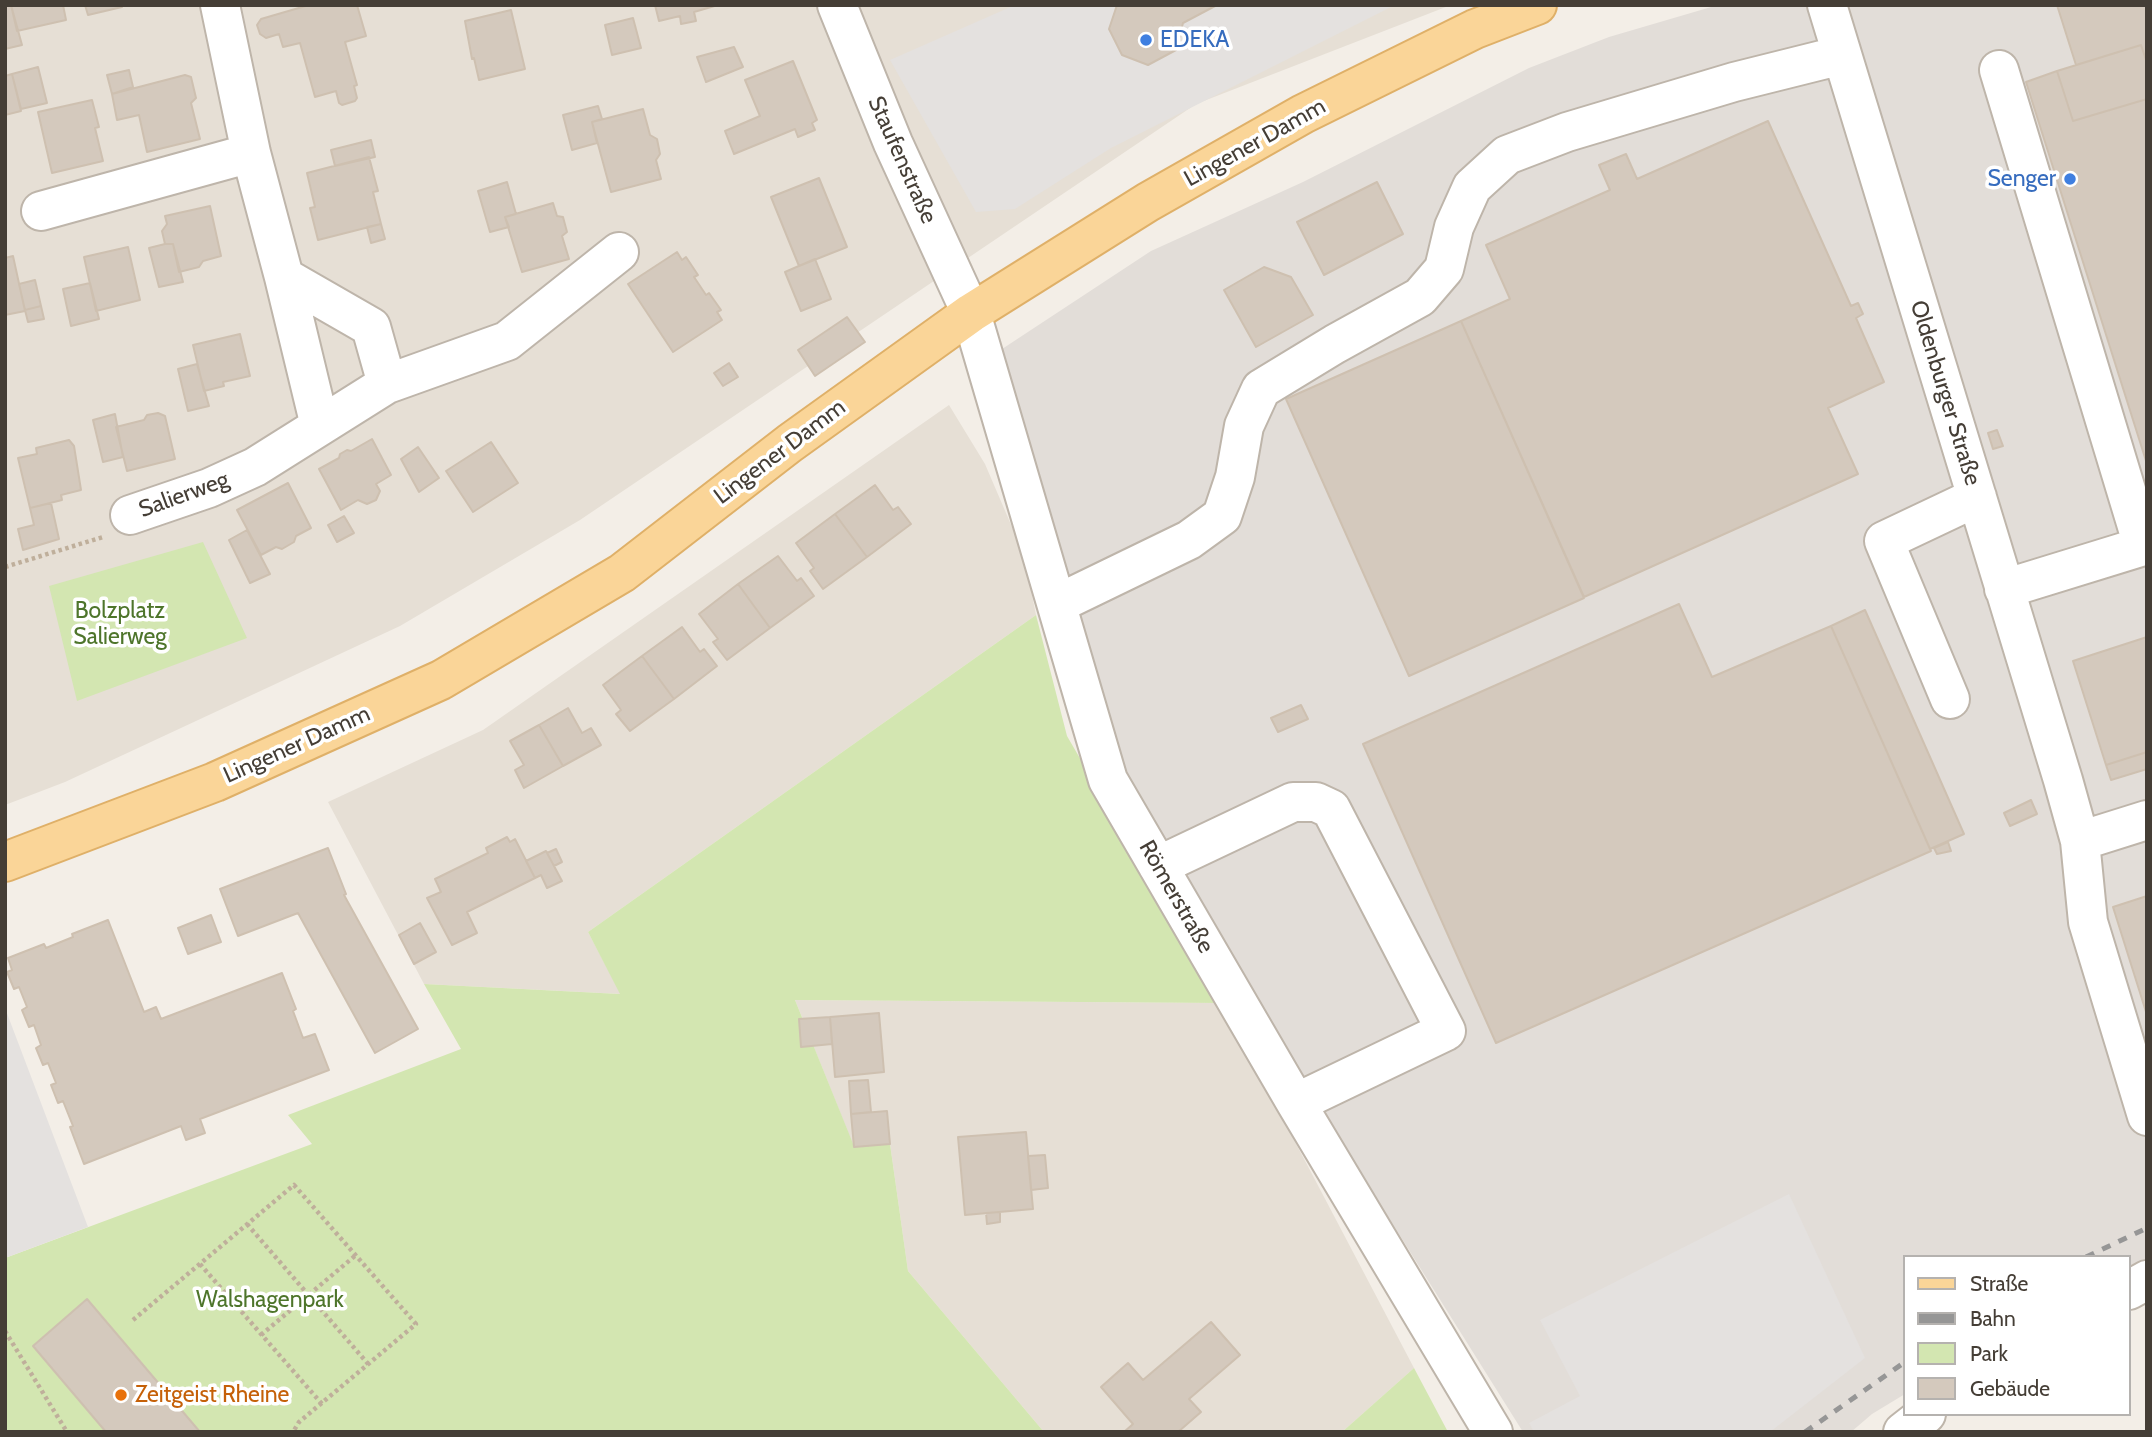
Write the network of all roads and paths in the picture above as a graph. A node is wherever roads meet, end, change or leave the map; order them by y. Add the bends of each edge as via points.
1 (220, 5) edge
2 (837, 5) edge
3 (1537, 5) edge
4 (1827, 5) edge
5 (1842, 55) junction
6 (1999, 70) dead end
7 (251, 153) junction
8 (41, 211) dead end
9 (619, 252) dead end
10 (284, 277) junction
11 (971, 313) junction
12 (387, 384) junction
13 (320, 426) junction
14 (1976, 497) junction
15 (130, 515) joint
16 (2145, 545) edge
17 (5, 566) edge
18 (2004, 589) junction
19 (1057, 604) junction
20 (1950, 699) dead end
21 (2147, 820) edge
22 (2080, 841) junction
23 (5, 862) edge
24 (1158, 866) junction
25 (1296, 1103) junction
26 (2147, 1115) edge
27 (247, 1224) junction
28 (356, 1255) junction
29 (200, 1264) junction
30 (2147, 1280) edge
31 (2131, 1289) edge
32 (308, 1295) junction
33 (133, 1320) dead end
34 (5, 1331) edge
35 (261, 1335) junction
36 (369, 1365) junction
37 (322, 1404) junction
38 (1923, 1416) edge
39 (67, 1432) edge
40 (293, 1432) edge
41 (1493, 1432) edge
42 (1903, 1432) edge

1 - 7 street
2 - 11 street, Staufenstraße via 893,143
3 - 11 main road, Lingener Damm via 1475,29 1303,114 1148,202
4 - 5 street, Oldenburger Straße
5 - 14 street, Oldenburger Straße
5 - 19 street via 1605,120 1507,155 1472,187 1454,227 1444,269 1420,297 1261,389 1244,426 1222,516 1189,540
6 - 16 street
7 - 8 street
7 - 10 street
9 - 12 street, Salierweg via 507,341
10 - 12 street via 371,327
10 - 13 street
11 - 19 street, Römerstraße
11 - 23 main road, Lingener Damm via 790,443 622,573 441,680 215,782
12 - 13 street, Salierweg
13 - 15 street, Salierweg via 255,467
14 - 18 street, Oldenburger Straße
14 - 20 street via 1884,541
15 - 17 path, Salierweg via 108,536
16 - 18 street
18 - 22 street, Oldenburger Straße
19 - 24 street, Römerstraße via 1108,780
21 - 22 street
22 - 26 street, Oldenburger Straße via 2088,922
24 - 25 street, Römerstraße
24 - 25 street via 1293,802 1316,802 1331,810 1446,1031
25 - 41 street, Römerstraße
27 - 28 path via 294,1185
27 - 29 path
27 - 32 path
28 - 32 path
28 - 36 path via 416,1324
29 - 33 path
29 - 35 path
30 - 31 street
32 - 35 path
32 - 36 path
34 - 39 path
35 - 37 path
36 - 37 path
37 - 40 path
38 - 42 street

